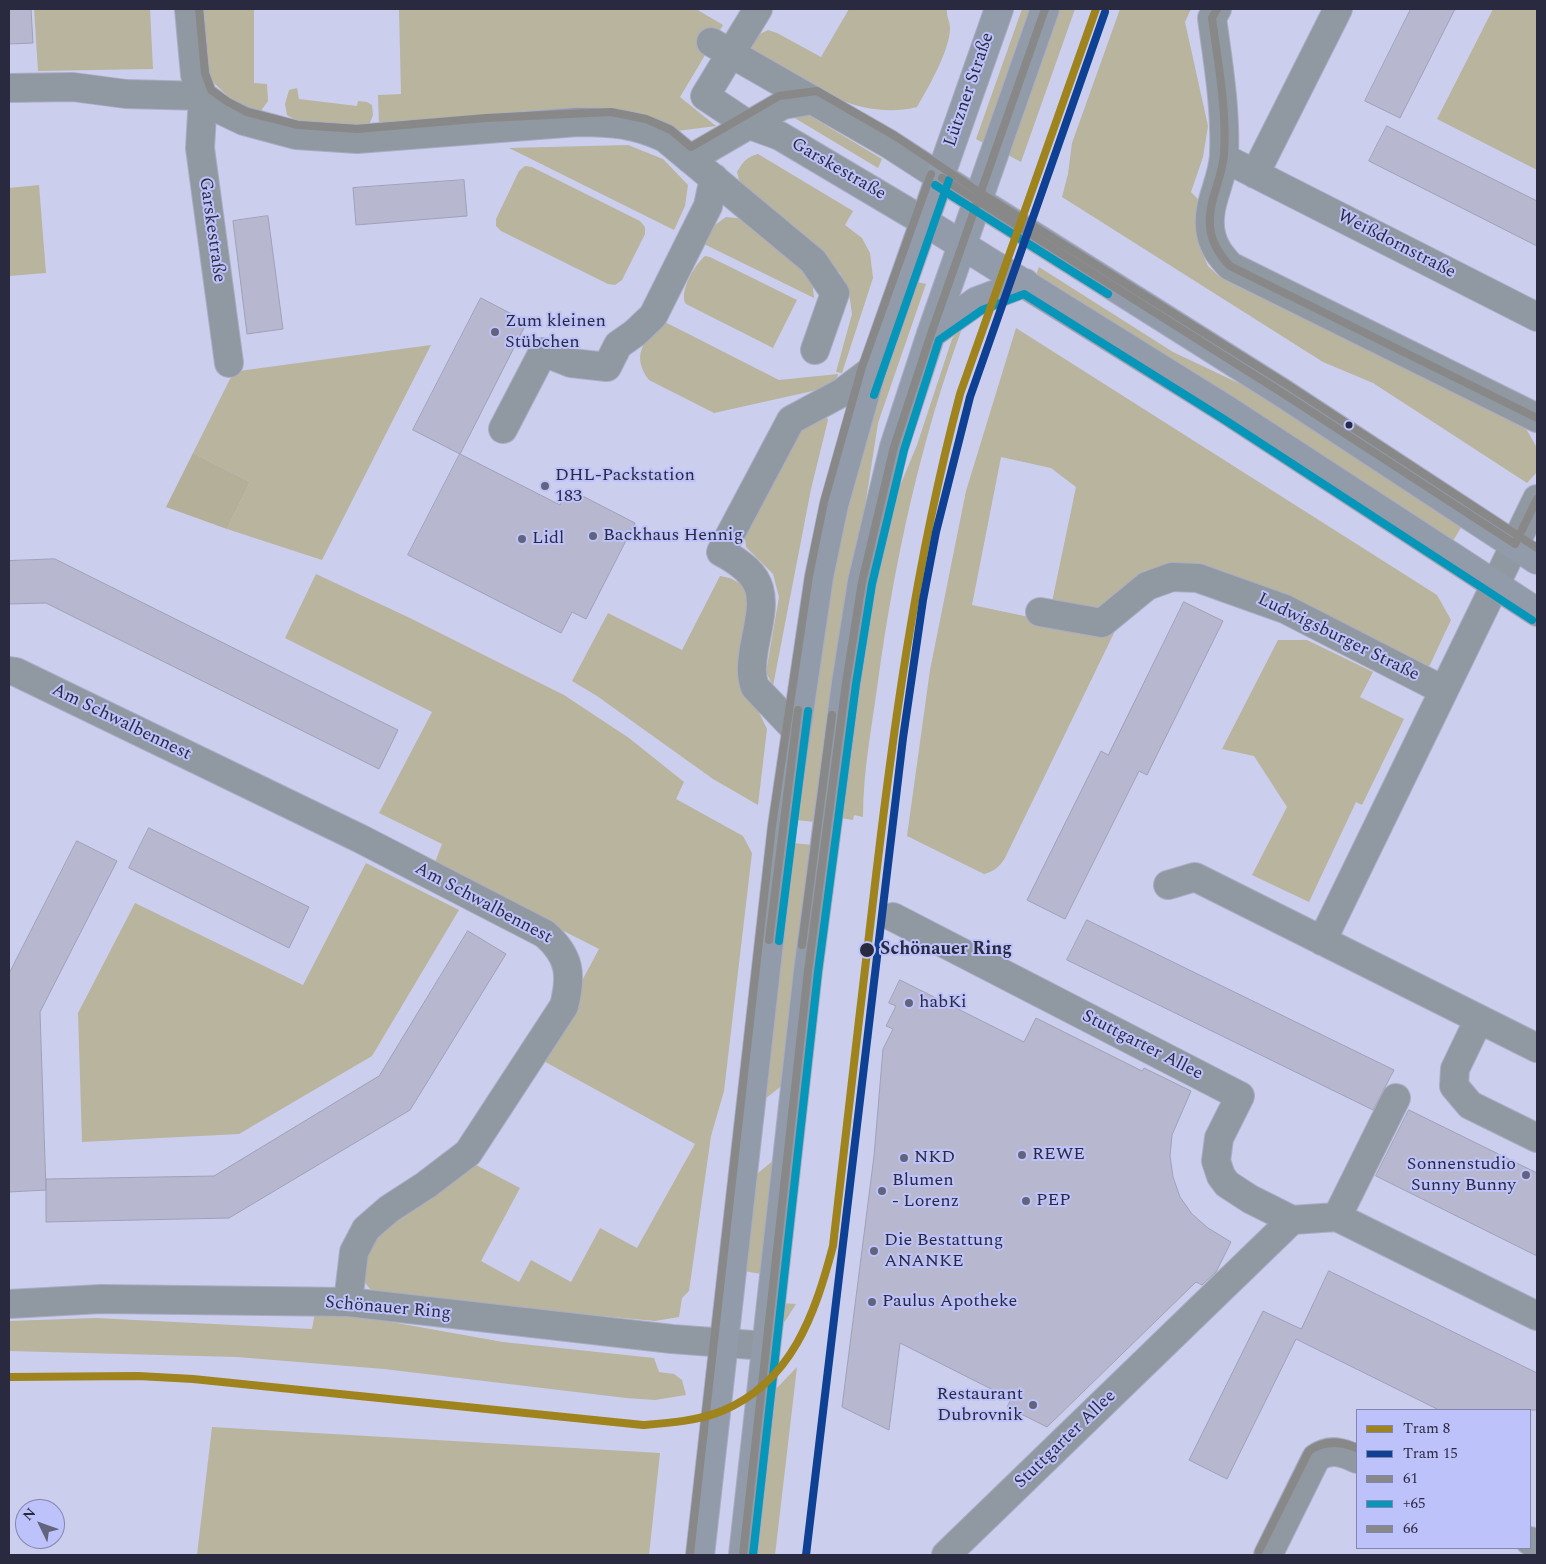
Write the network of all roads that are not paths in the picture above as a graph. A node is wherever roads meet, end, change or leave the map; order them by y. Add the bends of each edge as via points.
1 (188, 9) edge
2 (758, 9) edge
3 (999, 9) edge
4 (1046, 9) edge
5 (1217, 9) edge
6 (1338, 9) edge
7 (721, 48) junction
8 (9, 88) edge
9 (203, 96) junction
10 (813, 100) junction
11 (747, 124) junction
12 (1224, 158) junction
13 (690, 159) junction
14 (1255, 174) junction
15 (714, 178) junction
16 (940, 178) junction
17 (977, 202) junction
18 (925, 222) junction
19 (962, 245) junction
20 (1025, 283) junction
21 (1537, 317) edge
22 (930, 334) junction
23 (815, 350) dead end
24 (230, 363) dead end
25 (872, 370) junction
26 (1537, 418) edge
27 (503, 429) dead end
28 (1537, 499) edge
29 (1537, 560) edge
30 (1505, 564) junction
31 (1040, 612) dead end
32 (1537, 612) edge
33 (9, 672) edge
34 (1444, 690) junction
35 (795, 729) junction
36 (1168, 885) dead end
37 (893, 917) dead end
38 (1322, 941) junction
39 (1479, 1019) junction
40 (1537, 1048) edge
41 (1396, 1098) dead end
42 (1537, 1138) edge
43 (1337, 1216) junction
44 (1292, 1220) junction
45 (348, 1302) junction
46 (9, 1304) edge
47 (1537, 1316) edge
48 (723, 1343) junction
49 (766, 1346) junction
50 (1356, 1459) edge
51 (700, 1555) edge
52 (743, 1555) edge
53 (946, 1555) edge
54 (1268, 1555) edge

1 - 9 street, Garskestraße via 195,75
2 - 7 street
3 - 16 main road, Lützner Straße
4 - 17 main road
5 - 12 street via 1212,18 1223,100
6 - 14 street
7 - 10 street
7 - 11 street, Garskestraße via 705,96
8 - 9 street via 73,87 126,94
9 - 13 street via 244,121 296,135 357,139 610,122 642,128 665,138
9 - 24 street, Garskestraße via 200,148
10 - 11 street via 783,105
10 - 16 street
11 - 13 street
11 - 18 street, Garskestraße via 780,136
12 - 14 street, Weißdornstraße
12 - 26 street via 1211,204 1211,233 1217,251 1230,266
13 - 15 street
14 - 21 street, Weißdornstraße
15 - 23 street via 813,261 835,294
15 - 27 street via 708,206 653,316 618,345 607,367 571,363 543,352
16 - 17 main road
16 - 18 main road, Lützner Straße
17 - 19 main road
17 - 30 main road via 1281,392
18 - 19 main road
18 - 25 main road, Lützner Straße
19 - 20 main road
19 - 22 main road
20 - 22 main road via 977,301
20 - 30 main road
22 - 49 main road via 891,456 857,610 808,971
25 - 35 main road, Lützner Straße via 834,505
25 - 35 street via 843,392 790,420 721,552 740,562 757,580 762,605 751,666 752,679 755,687
28 - 30 street
29 - 30 main road
30 - 32 main road
30 - 34 street
31 - 34 street, Ludwigsburger Straße via 1102,622 1147,586 1172,577 1198,578 1285,609
33 - 45 street, Am Schwalbennest via 16,672 361,839 545,934 559,946 567,964 569,986 564,1006 468,1153 366,1228 354,1252
34 - 38 street
35 - 48 main road, Lützner Straße
36 - 38 street via 1195,877
37 - 44 street, Stuttgarter Allee via 1240,1096 1219,1138 1216,1160 1221,1176 1250,1200
38 - 39 street
39 - 40 street
39 - 42 street via 1455,1069 1454,1086 1470,1105
41 - 43 street
43 - 44 street
43 - 47 street
44 - 53 street, Stuttgarter Allee
45 - 46 street, Schönauer Ring via 101,1299
45 - 48 street, Schönauer Ring
48 - 49 street, Schönauer Ring
48 - 51 main road, Lützner Straße
49 - 52 main road
50 - 54 street via 1334,1451 1316,1458

